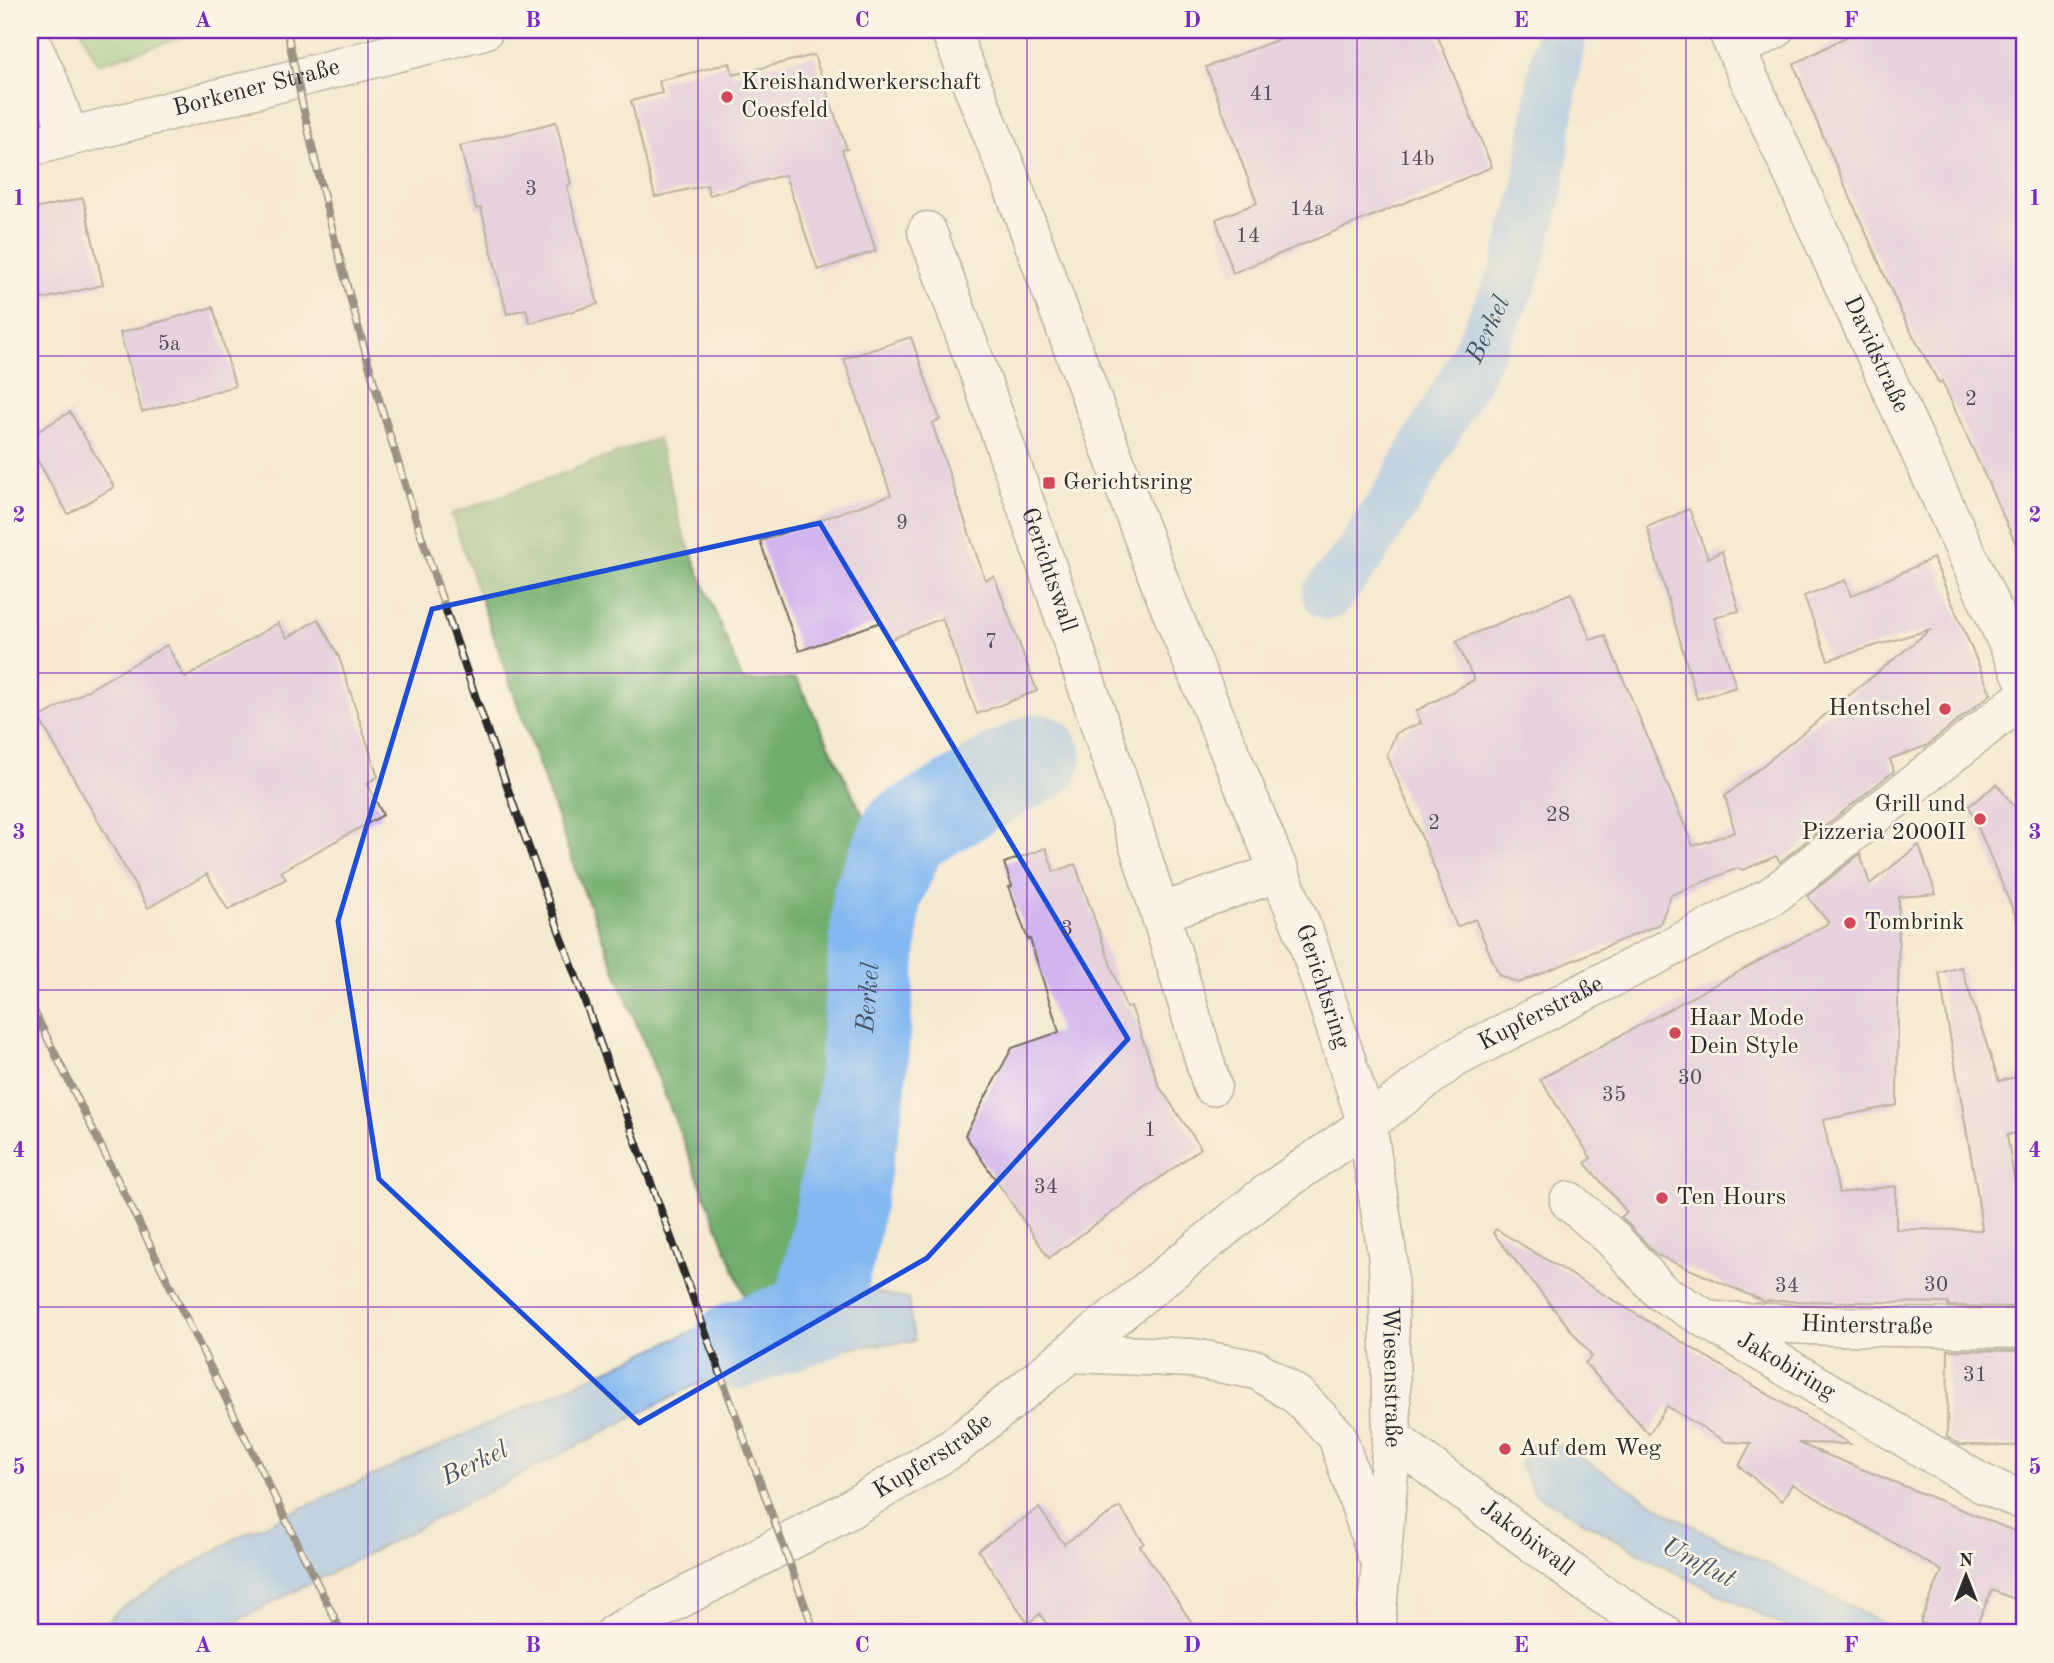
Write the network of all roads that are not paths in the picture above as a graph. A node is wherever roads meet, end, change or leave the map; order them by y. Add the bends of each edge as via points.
1 (484, 30) edge
2 (950, 30) edge
3 (1774, 30) edge
4 (1731, 39) edge
5 (30, 41) edge
6 (383, 43) edge
7 (69, 136) junction
8 (30, 147) edge
9 (927, 231) dead end
10 (2024, 679) edge
11 (2024, 697) edge
12 (1280, 872) junction
13 (1160, 913) junction
14 (1212, 1086) dead end
15 (1367, 1124) junction
16 (1569, 1201) dead end
17 (1708, 1321) junction
18 (2024, 1329) edge
19 (1071, 1353) junction
20 (1392, 1438) junction
21 (2024, 1501) edge
22 (1381, 1569) junction
23 (615, 1633) edge
24 (1375, 1633) edge
25 (1663, 1633) edge

1 - 6 street, Borkener Straße
2 - 12 street, Gerichtsring via 1011,180 1162,588
3 - 4 street
4 - 10 street, Davidstraße
5 - 7 street
6 - 7 street, Borkener Straße
7 - 8 street, Borkener Straße
9 - 13 street, Gerichtswall via 1076,649
11 - 15 street, Kupferstraße via 1772,896 1453,1059
12 - 13 street
12 - 15 street, Gerichtsring
13 - 14 street, Gerichtswall
15 - 19 street, Kupferstraße via 1265,1195
15 - 20 street, Wiesenstraße via 1388,1260
16 - 17 street, Jakobiring via 1612,1238 1661,1292
17 - 18 street, Hinterstraße
17 - 21 street, Jakobiring via 1981,1483
19 - 22 street via 1192,1358 1256,1370 1298,1396 1337,1436
19 - 23 street, Kupferstraße via 954,1447 843,1513
20 - 22 street, Wiesenstraße
20 - 25 street, Jakobiwall via 1594,1589
22 - 24 street, Wiesenstraße

